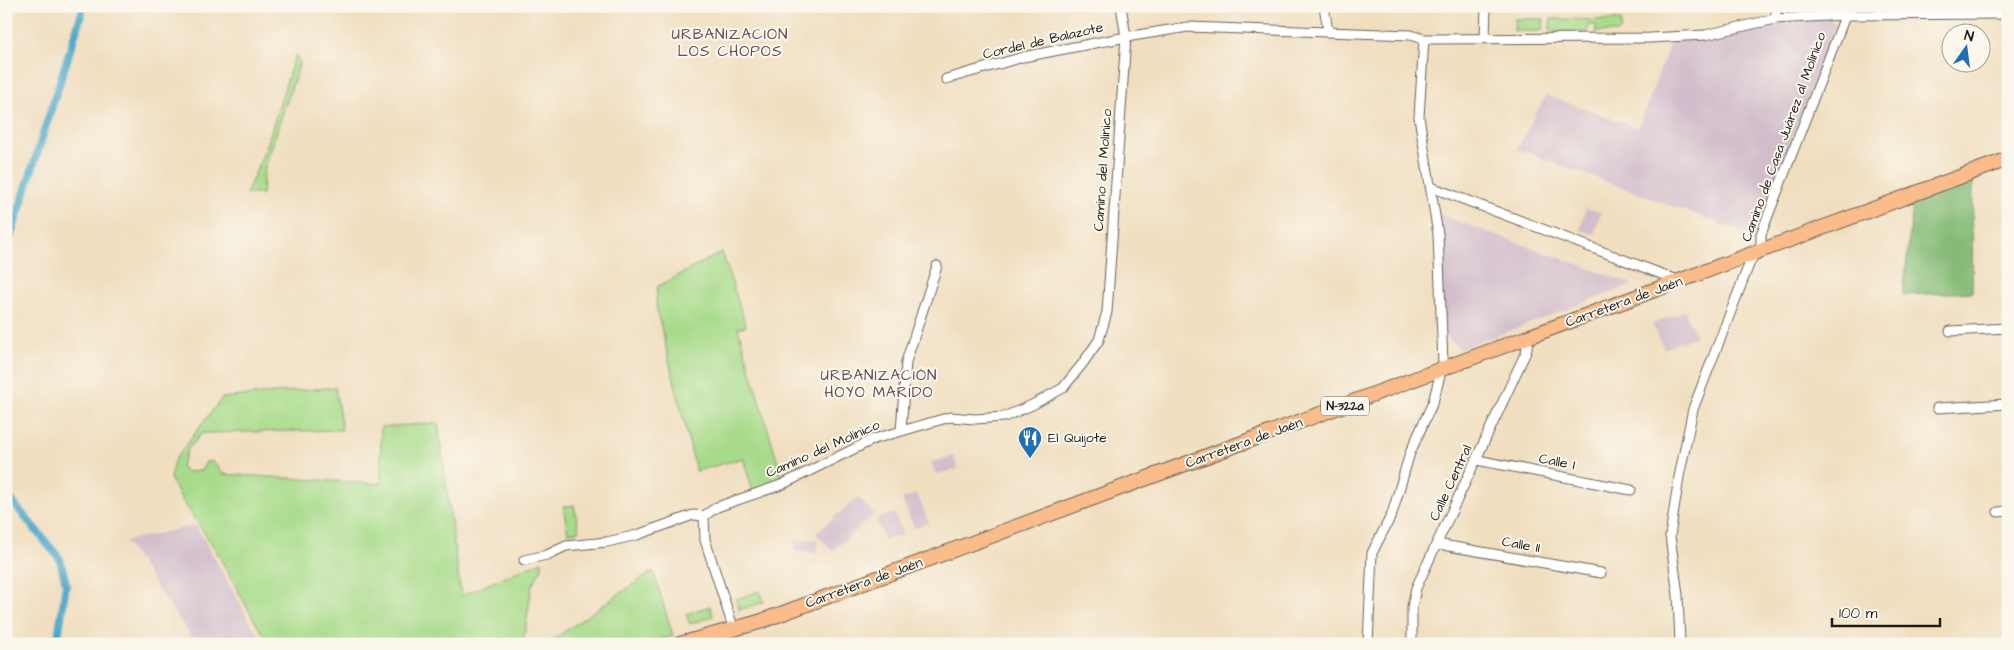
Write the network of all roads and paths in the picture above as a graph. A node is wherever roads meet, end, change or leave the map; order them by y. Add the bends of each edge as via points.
1 (1121, 6) edge
2 (1324, 6) edge
3 (1486, 6) edge
4 (1777, 6) edge
5 (1849, 6) edge
6 (1907, 11) edge
7 (2008, 14) edge
8 (1844, 15) junction
9 (1775, 19) junction
10 (1328, 31) junction
11 (1126, 37) junction
12 (1485, 38) junction
13 (1424, 39) junction
14 (946, 79) dead end
15 (2008, 159) edge
16 (1431, 187) junction
17 (1759, 248) junction
18 (937, 266) dead end
19 (1680, 281) junction
20 (2008, 328) edge
21 (1950, 331) dead end
22 (1528, 336) junction
23 (1442, 370) junction
24 (2008, 404) edge
25 (1937, 408) dead end
26 (901, 431) junction
27 (1477, 460) junction
28 (1631, 490) dead end
29 (2008, 511) edge
30 (1998, 512) dead end
31 (704, 516) junction
32 (1437, 544) junction
33 (524, 560) dead end
34 (1601, 574) dead end
35 (734, 630) junction
36 (680, 644) edge
37 (1368, 644) edge
38 (1412, 644) edge
39 (1680, 644) edge

1 - 11 street, Camino del Molinico
2 - 10 street
3 - 12 street
4 - 9 street
5 - 8 street, Camino de Casa Juárez al Molinico
6 - 7 street, Cordel de Balazote
6 - 8 street, Cordel de Balazote
8 - 9 street, Cordel de Balazote
8 - 17 street, Camino de Casa Juárez al Molinico via 1761,234
9 - 12 street, Cordel de Balazote via 1706,35
10 - 11 street, Cordel de Balazote via 1188,27
10 - 13 street, Cordel de Balazote via 1411,35
11 - 14 street, Cordel de Balazote via 1023,57
11 - 26 street, Camino del Molinico via 1107,312 1099,340 1063,388 1032,406 1004,417 975,420 950,417
12 - 13 street, Cordel de Balazote
13 - 16 street via 1419,117
15 - 17 highway, Carretera de Jaén / N-322a via 1806,234
16 - 19 street
16 - 23 street via 1441,282
17 - 19 highway, Carretera de Jaén / N-322a
17 - 39 street, Camino de Casa Juárez al Molinico via 1750,262 1693,409 1681,468 1670,536 1678,595
18 - 26 street via 906,362
19 - 22 highway, Carretera de Jaén / N-322a
20 - 21 street
22 - 23 highway, Carretera de Jaén / N-322a
22 - 27 street, Calle Central via 1526,352
23 - 35 highway, Carretera de Jaén / N-322a
23 - 37 street via 1433,402 1410,453 1392,514 1372,552
24 - 25 street
26 - 31 street, Camino del Molinico via 874,439 780,485 717,507
27 - 28 street, Calle I
27 - 32 street, Calle Central
29 - 30 street
31 - 33 street via 693,515 638,535 607,542 566,546 547,555
31 - 35 street via 705,540
32 - 34 street, Calle II
32 - 38 street, Calle Central via 1416,588 1412,607
35 - 36 highway, Carretera de Jaén / N-322a

